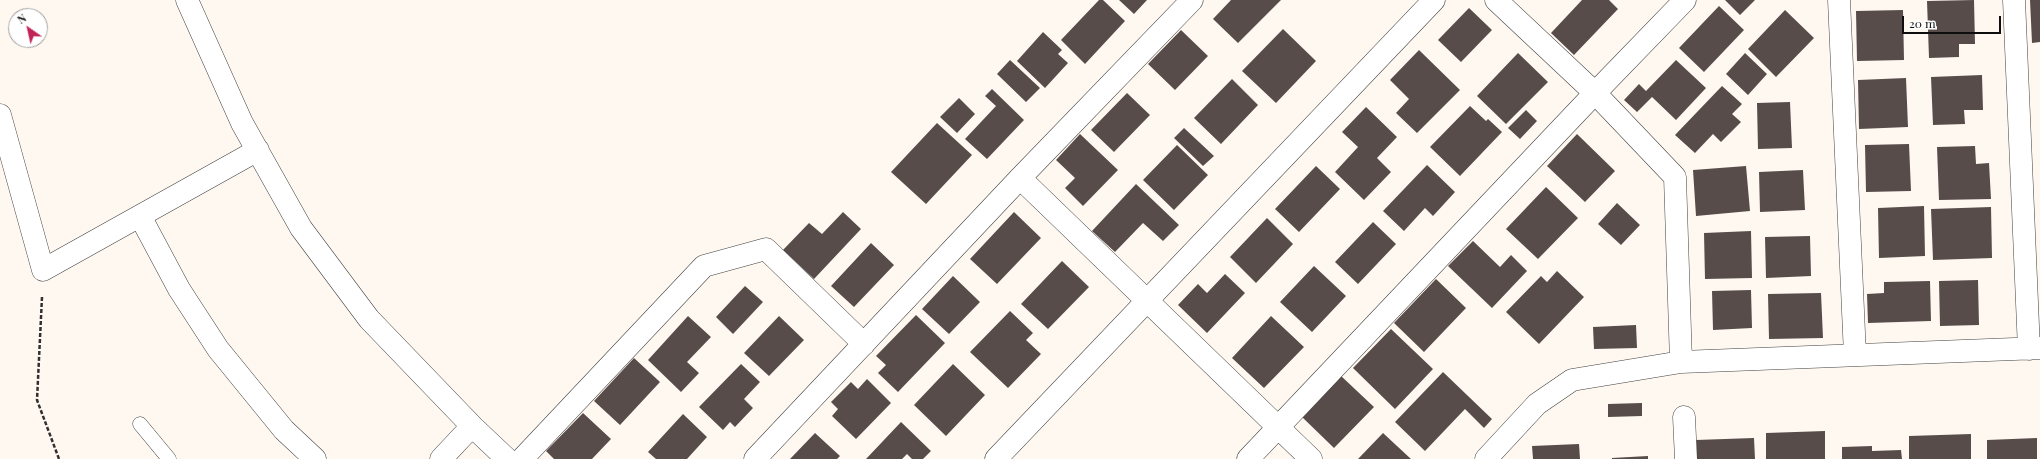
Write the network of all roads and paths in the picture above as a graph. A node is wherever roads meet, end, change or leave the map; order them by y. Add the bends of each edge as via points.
1 (187, 0) edge
2 (1192, 0) edge
3 (1434, 0) edge
4 (1496, 0) edge
5 (1685, 0) edge
6 (1839, 0) edge
7 (2014, 0) edge
8 (1595, 93) junction
9 (0, 115) edge
10 (258, 150) junction
11 (1020, 178) junction
12 (140, 216) junction
13 (43, 270) junction
14 (1146, 301) junction
15 (864, 344) junction
16 (2034, 348) edge
17 (1855, 355) junction
18 (1681, 362) junction
19 (1684, 417) dead end
20 (140, 424) dead end
21 (472, 426) junction
22 (1278, 428) junction
23 (59, 459) edge
24 (168, 459) edge
25 (315, 459) edge
26 (441, 459) edge
27 (507, 459) edge
28 (522, 459) edge
29 (755, 459) edge
30 (996, 459) edge
31 (1248, 459) edge
32 (1311, 459) edge
33 (1486, 459) edge
34 (1686, 459) edge

1 - 10 street via 242,123
2 - 11 street
3 - 14 street
4 - 8 street
5 - 8 street
6 - 17 street
7 - 16 street
8 - 18 street via 1675,177
8 - 22 street
9 - 13 street
10 - 12 street
10 - 21 street via 301,228 369,319
11 - 14 street
11 - 15 street
12 - 13 street
12 - 25 street via 179,288 218,349 284,430
13 - 23 path via 36,400
14 - 22 street
14 - 30 street
15 - 28 street via 766,249 704,266
15 - 29 street
16 - 17 street
17 - 18 street
18 - 33 street via 1572,380 1536,404
19 - 34 street
20 - 24 lane
21 - 26 street
21 - 27 street
22 - 31 street
22 - 32 street

